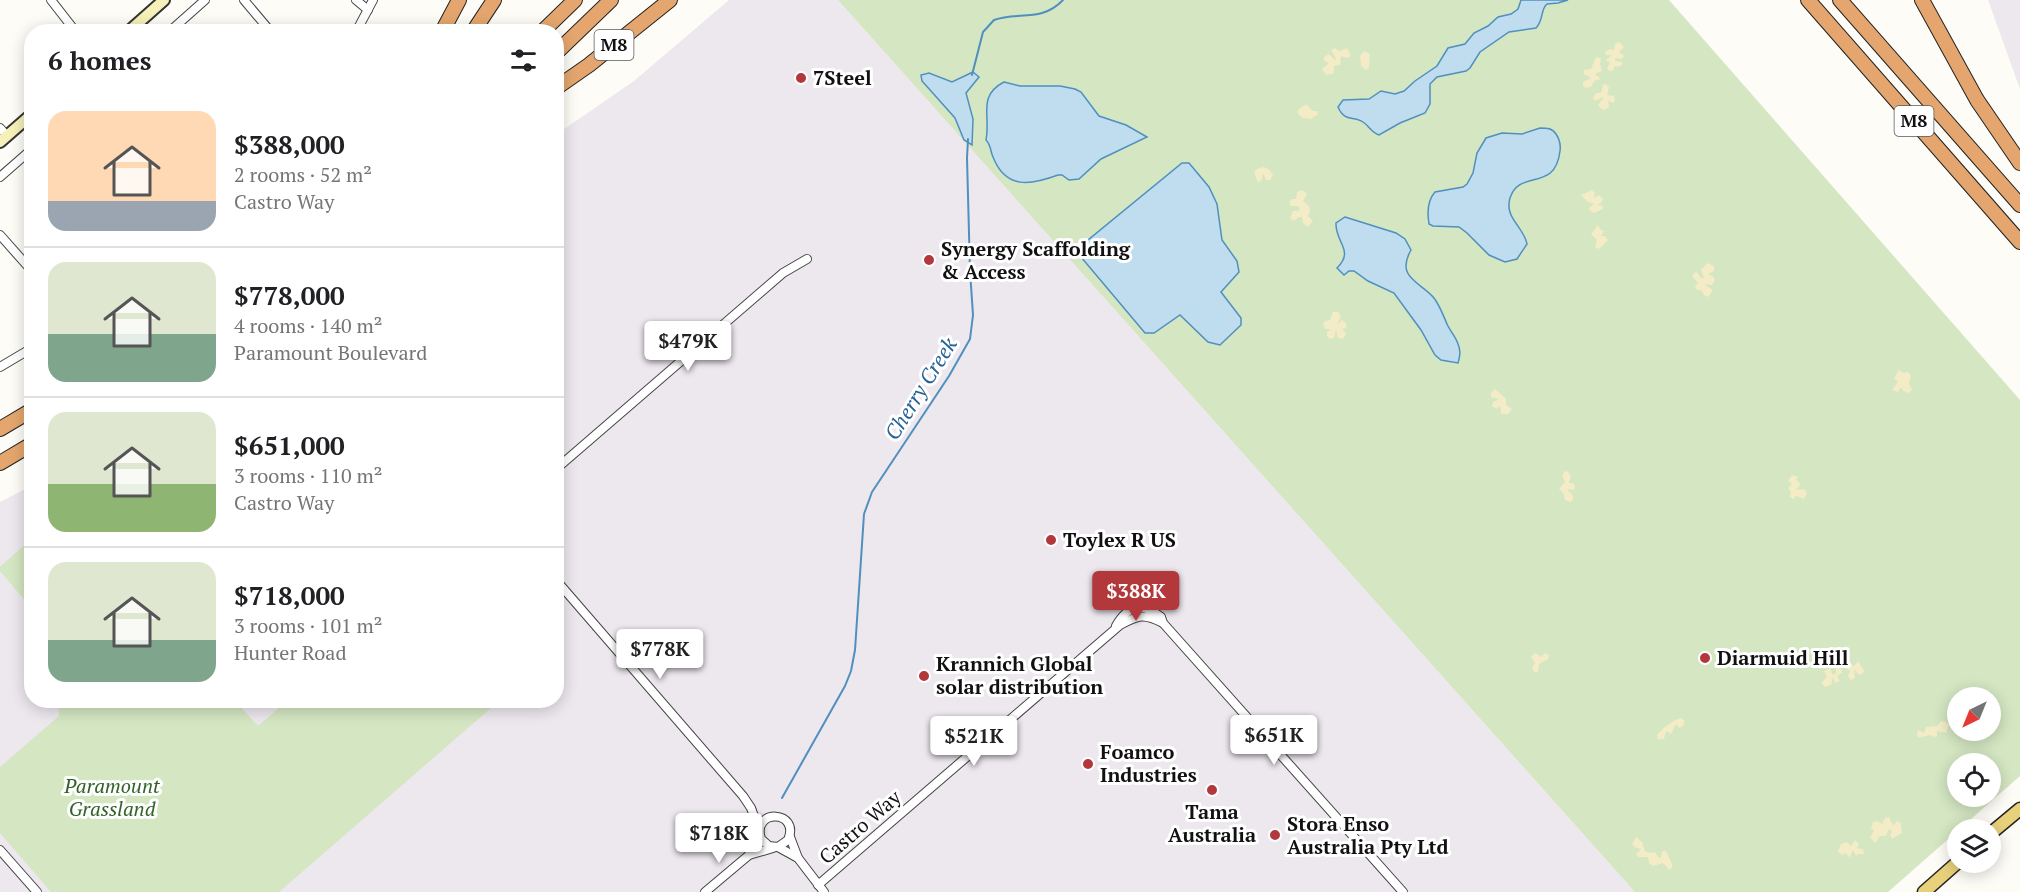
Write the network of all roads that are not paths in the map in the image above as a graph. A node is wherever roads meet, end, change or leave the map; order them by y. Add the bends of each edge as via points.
1 (51, 0) edge
2 (164, 0) edge
3 (205, 0) edge
4 (244, 0) edge
5 (356, 0) edge
6 (373, 0) edge
7 (459, 0) edge
8 (494, 0) edge
9 (575, 0) edge
10 (611, 0) edge
11 (670, 0) edge
12 (1808, 0) edge
13 (1840, 0) edge
14 (1922, 0) edge
15 (369, 10) junction
16 (70, 24) edge
17 (137, 24) edge
18 (178, 24) edge
19 (264, 24) edge
20 (361, 24) edge
21 (446, 24) edge
22 (478, 24) edge
23 (550, 24) edge
24 (564, 45) edge
25 (564, 82) edge
26 (24, 120) edge
27 (2, 135) edge
28 (24, 156) edge
29 (2020, 163) edge
30 (0, 177) edge
31 (2020, 205) edge
32 (0, 235) edge
33 (2020, 242) edge
34 (807, 259) dead end
35 (24, 262) edge
36 (24, 352) edge
37 (0, 366) edge
38 (24, 415) edge
39 (0, 429) edge
40 (24, 449) edge
41 (564, 462) edge
42 (0, 463) edge
43 (564, 589) edge
44 (751, 808) junction
45 (2020, 809) edge
46 (772, 817) junction
47 (2001, 825) edge
48 (759, 832) junction
49 (790, 837) junction
50 (776, 847) junction
51 (0, 850) edge
52 (749, 855) junction
53 (798, 858) junction
54 (1947, 872) edge
55 (818, 885) junction
56 (37, 892) edge
57 (705, 892) edge
58 (824, 892) edge
59 (1403, 892) edge
60 (1924, 892) edge

1 - 16 street
2 - 17 street
3 - 18 street
4 - 19 street
5 - 15 street
6 - 15 street
7 - 21 highway
8 - 22 highway
9 - 23 highway
10 - 24 highway
11 - 25 highway, M8
12 - 33 highway, M8
13 - 31 highway, M8
14 - 29 highway via 1977,100
15 - 20 street
26 - 27 street
28 - 30 street
32 - 35 street
34 - 41 street via 783,273
36 - 37 street
38 - 39 highway
40 - 42 highway
43 - 44 street
44 - 46 street
44 - 48 street
45 - 47 main road
46 - 48 street via 763,821
46 - 49 street via 786,822
48 - 50 street via 764,843
48 - 52 street
49 - 50 street
49 - 53 street
50 - 52 street
50 - 53 street
51 - 56 street
52 - 57 street
53 - 55 street
54 - 60 main road
55 - 58 street
55 - 59 street, Castro Way via 1114,630 1137,616 1149,616 1163,623

